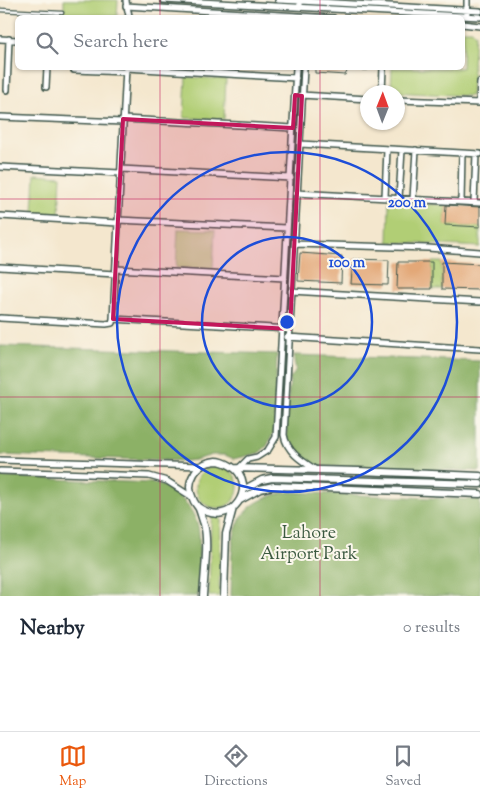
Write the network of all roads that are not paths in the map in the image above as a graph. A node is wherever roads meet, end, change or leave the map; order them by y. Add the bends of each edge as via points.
1 (134, 0) edge
2 (163, 0) edge
3 (278, 0) edge
4 (467, 0) edge
5 (300, 1) edge
6 (126, 3) edge
7 (133, 6) junction
8 (300, 8) junction
9 (307, 8) junction
10 (0, 10) edge
11 (480, 11) edge
12 (62, 13) dead end
13 (467, 13) junction
14 (129, 15) edge
15 (269, 15) edge
16 (299, 15) edge
17 (307, 15) edge
18 (386, 15) edge
19 (480, 17) edge
20 (465, 24) edge
21 (480, 26) edge
22 (0, 39) edge
23 (9, 39) junction
24 (15, 40) edge
25 (47, 70) edge
26 (126, 70) edge
27 (145, 70) edge
28 (296, 70) edge
29 (304, 70) edge
30 (383, 70) edge
31 (296, 78) junction
32 (480, 82) edge
33 (382, 85) edge
34 (46, 87) dead end
35 (7, 90) dead end
36 (295, 95) junction
37 (302, 96) junction
38 (360, 99) edge
39 (405, 100) edge
40 (479, 103) edge
41 (0, 117) edge
42 (123, 121) junction
43 (293, 128) junction
44 (300, 144) junction
45 (387, 149) junction
46 (402, 150) junction
47 (416, 150) junction
48 (462, 153) junction
49 (478, 154) edge
50 (0, 167) edge
51 (121, 171) junction
52 (291, 178) junction
53 (290, 192) junction
54 (297, 193) junction
55 (385, 198) junction
56 (399, 198) junction
57 (414, 199) junction
58 (460, 202) junction
59 (477, 203) edge
60 (0, 216) edge
61 (118, 222) junction
62 (287, 228) junction
63 (295, 244) junction
64 (480, 252) edge
65 (0, 267) edge
66 (115, 271) junction
67 (285, 278) junction
68 (291, 291) junction
69 (480, 302) edge
70 (0, 318) edge
71 (113, 320) junction
72 (282, 329) junction
73 (290, 329) junction
74 (282, 337) junction
75 (289, 338) junction
76 (480, 348) edge
77 (0, 460) edge
78 (202, 466) junction
79 (237, 468) junction
80 (316, 470) junction
81 (0, 471) edge
82 (480, 476) edge
83 (480, 484) edge
84 (243, 490) junction
85 (480, 494) edge
86 (192, 497) junction
87 (239, 501) junction
88 (198, 507) junction
89 (233, 508) junction
90 (204, 596) edge
91 (224, 596) edge

1 - 7 street
2 - 8 street
3 - 5 street
4 - 13 street
5 - 8 street
5 - 13 street
6 - 7 street
6 - 14 street
7 - 14 street
7 - 15 street
8 - 9 street
8 - 16 street
9 - 17 street
9 - 18 street
10 - 12 lane
11 - 13 street
13 - 18 street
13 - 19 street
20 - 21 street
22 - 23 street
23 - 24 street
23 - 35 street
25 - 34 street
26 - 42 street
27 - 31 street
28 - 31 street
29 - 37 street
30 - 33 street
31 - 36 street
32 - 40 street
36 - 37 street
36 - 43 street
37 - 38 street
37 - 44 street
39 - 40 street
41 - 42 street
42 - 43 street
42 - 51 street
43 - 52 street
44 - 45 street
44 - 54 street
45 - 46 street
45 - 55 street
46 - 47 street
46 - 56 street
47 - 48 street
47 - 57 street
48 - 49 street
48 - 58 street
49 - 59 street
50 - 51 street
51 - 52 street
51 - 61 street
52 - 53 street
53 - 54 street
53 - 62 street
54 - 55 street
54 - 63 street
55 - 56 street
56 - 57 street
57 - 58 street
58 - 59 street
60 - 61 street
61 - 62 street
61 - 66 street
62 - 67 street
63 - 64 street
63 - 68 street
65 - 66 street
66 - 67 street
66 - 71 street
67 - 72 street
68 - 69 street
68 - 73 street
70 - 71 street via 106,324
71 - 72 street
72 - 73 street
72 - 74 street
73 - 75 street
74 - 75 street
74 - 79 street via 276,436 268,450
75 - 76 street
75 - 80 street via 285,440 291,451
77 - 78 street
78 - 79 street via 215,461
78 - 86 street via 191,480
79 - 80 street
79 - 84 street
80 - 82 street
81 - 86 street via 149,476 167,481
83 - 84 street via 272,478
84 - 87 street
85 - 87 street via 271,486
86 - 88 street
87 - 89 street
88 - 89 street via 219,514
88 - 90 street via 206,539
89 - 91 street via 226,534

